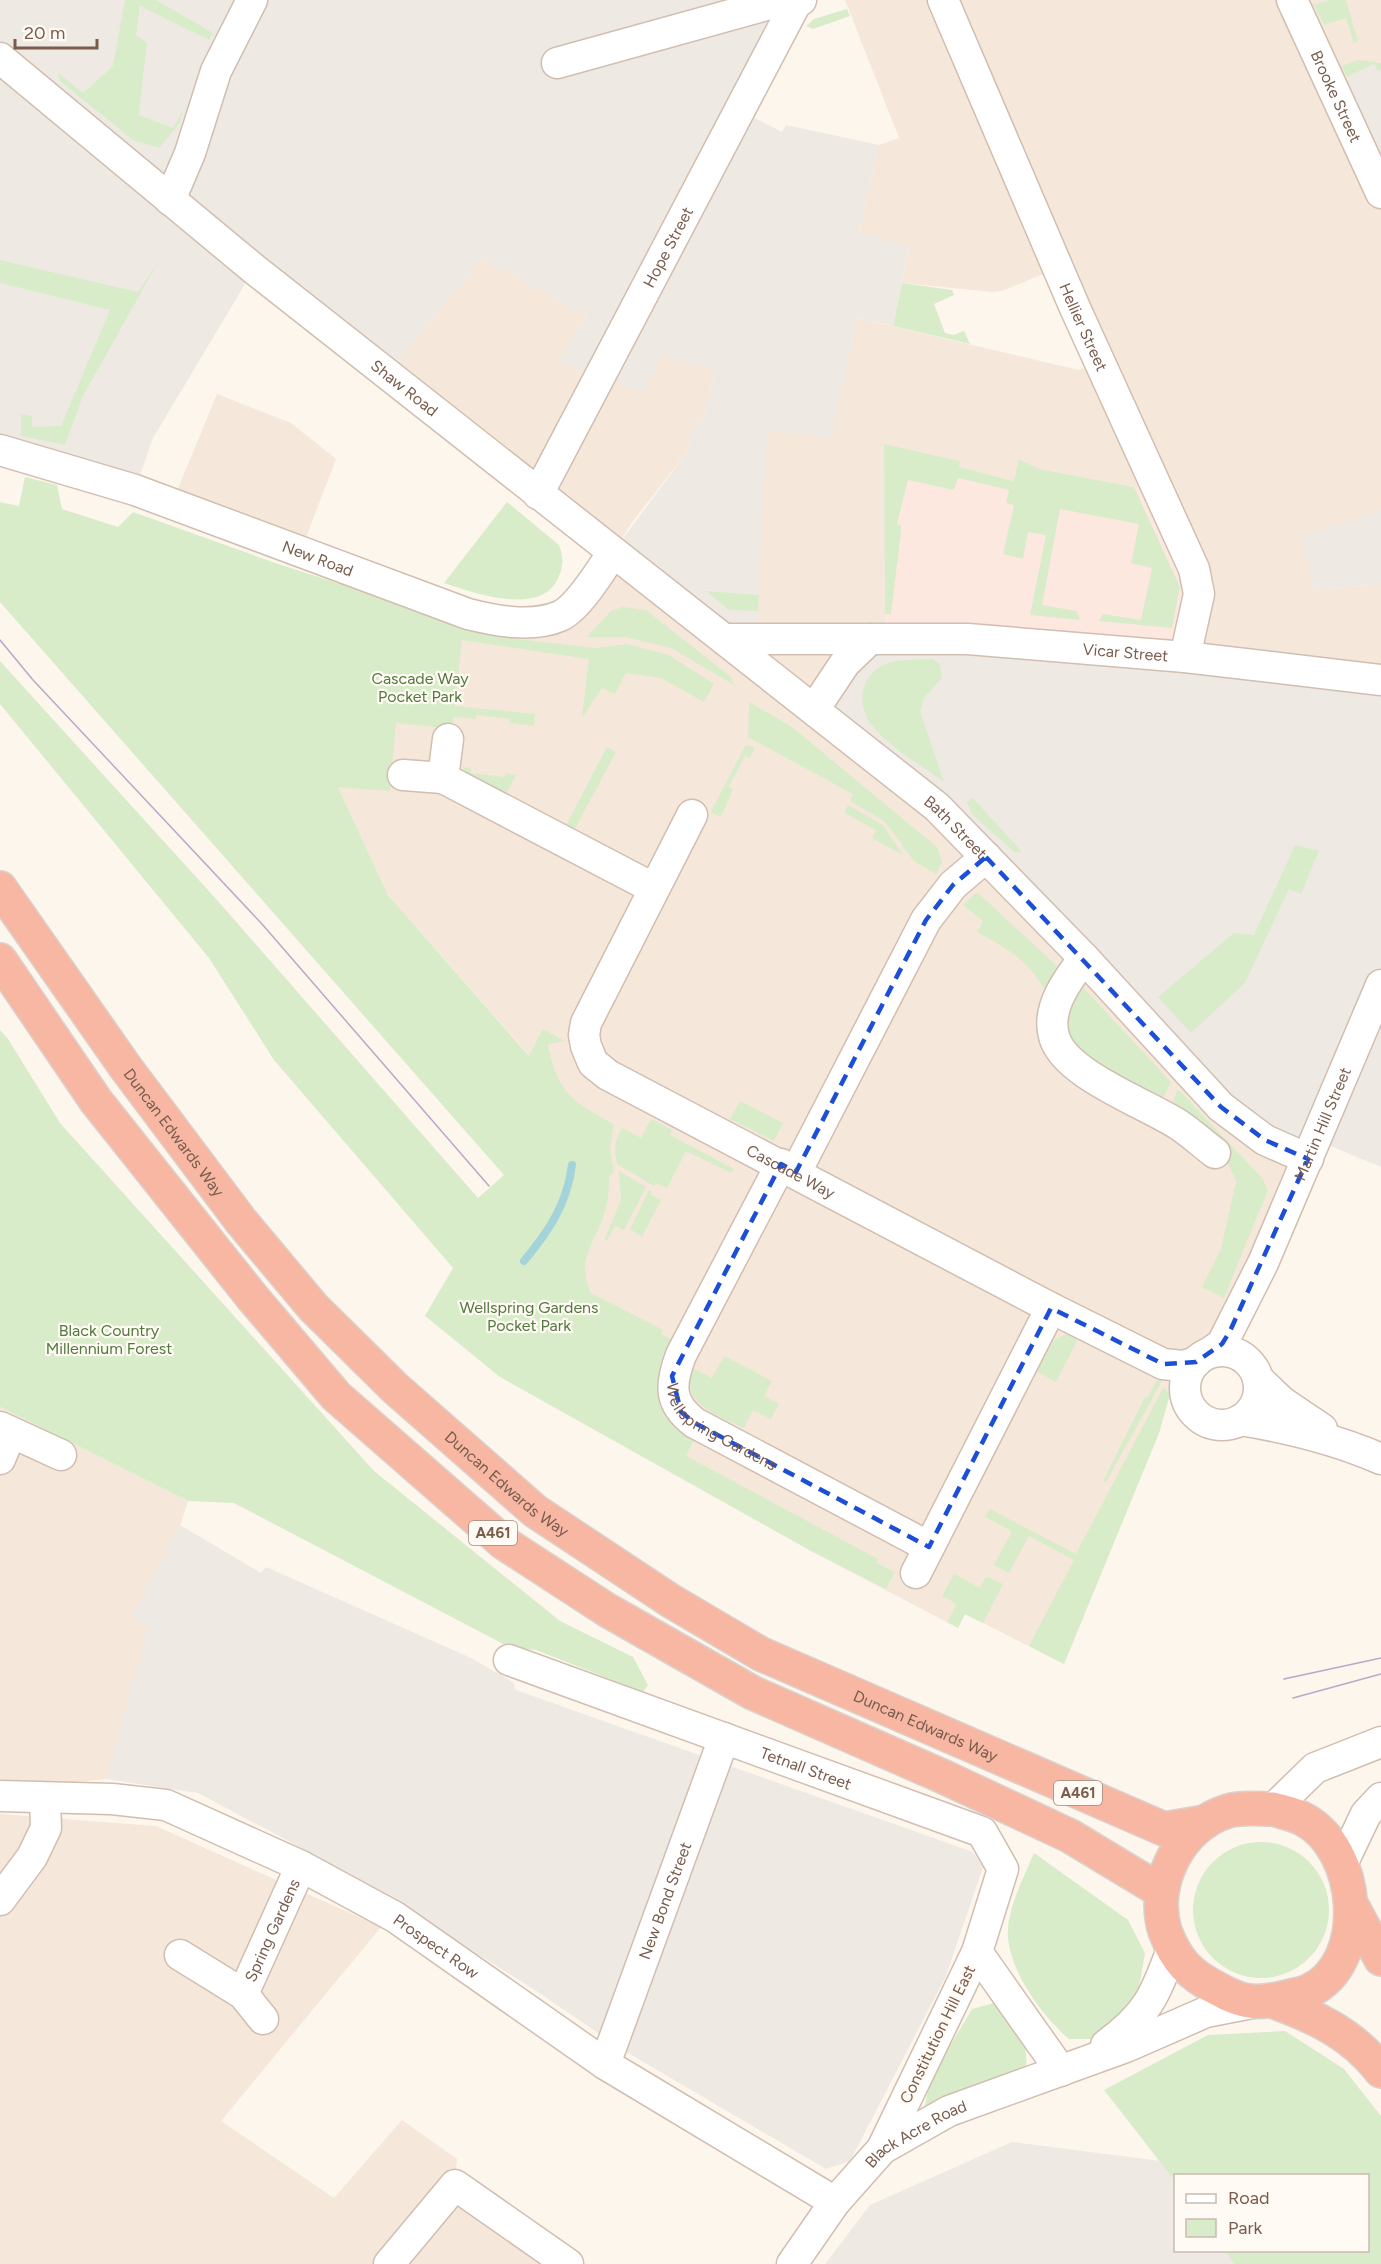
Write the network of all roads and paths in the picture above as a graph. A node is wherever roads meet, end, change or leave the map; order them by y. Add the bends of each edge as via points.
1 (252, 0) edge
2 (943, 0) edge
3 (1292, 0) edge
4 (799, 1) edge
5 (0, 58) edge
6 (556, 63) dead end
7 (1381, 193) edge
8 (170, 200) junction
9 (0, 450) edge
10 (538, 494) junction
11 (613, 552) junction
12 (724, 639) junction
13 (870, 639) junction
14 (1185, 657) junction
15 (1381, 680) edge
16 (814, 708) junction
17 (448, 739) dead end
18 (403, 775) dead end
19 (443, 778) junction
20 (692, 815) dead end
21 (986, 857) junction
22 (0, 888) edge
23 (654, 888) junction
24 (1084, 958) junction
25 (0, 960) edge
26 (1381, 985) edge
27 (1215, 1153) dead end
28 (1308, 1159) junction
29 (788, 1168) junction
30 (1263, 1263) junction
31 (1051, 1308) junction
32 (1203, 1358) junction
33 (1163, 1364) junction
34 (1254, 1372) junction
35 (1185, 1389) junction
36 (1240, 1420) junction
37 (4, 1440) edge
38 (1345, 1443) junction
39 (61, 1455) dead end
40 (1381, 1459) edge
41 (929, 1547) junction
42 (916, 1573) dead end
43 (509, 1660) dead end
44 (724, 1738) junction
45 (1381, 1742) edge
46 (0, 1796) edge
47 (1381, 1798) edge
48 (45, 1799) junction
49 (1273, 1809) junction
50 (1205, 1822) junction
51 (1343, 1862) junction
52 (302, 1866) junction
53 (1161, 1891) junction
54 (0, 1900) edge
55 (1352, 1906) junction
56 (1172, 1949) junction
57 (977, 1952) junction
58 (180, 1955) dead end
59 (1381, 1959) edge
60 (243, 1994) junction
61 (1262, 2002) junction
62 (263, 2019) dead end
63 (605, 2064) junction
64 (1073, 2066) junction
65 (1381, 2071) edge
66 (882, 2149) junction
67 (835, 2202) junction
68 (389, 2264) edge
69 (568, 2264) edge
70 (792, 2264) edge

1 - 8 street via 216,71 190,153
2 - 14 street, Hellier Street via 1075,308 1194,569 1199,594
3 - 7 street, Brooke Street
4 - 6 street via 777,2
4 - 10 street, Hope Street
5 - 8 street, Shaw Road
8 - 10 street, Shaw Road
9 - 11 street, New Road via 135,490 496,621 524,622 561,616 589,588
10 - 11 street, Shaw Road
11 - 12 street, Shaw Road
12 - 13 street, Vicar Street
12 - 16 street, Shaw Road
13 - 14 street, Vicar Street via 968,639
13 - 16 street via 845,663
14 - 15 street, Vicar Street
16 - 21 street, Bath Street via 937,807
17 - 19 street
18 - 19 street
19 - 23 street
20 - 23 street, Cascade Way
21 - 24 street, Bath Street
21 - 29 street, Wellspring Gardens via 953,885 926,920
22 - 50 highway, Duncan Edwards Way / A461 via 126,1068 241,1221 313,1308 395,1388 535,1511 671,1601 761,1654 1164,1829
23 - 29 street, Cascade Way via 586,1023 584,1035 593,1063 608,1076
24 - 27 street via 1064,986 1052,1020 1054,1037 1063,1054 1082,1071 1179,1125
24 - 28 street, Bath Street via 1221,1107 1265,1140
25 - 53 highway, A461 via 96,1101 336,1396 504,1543 607,1610 753,1693 1070,1836
26 - 28 street, Martin Hill Street
28 - 30 street, Martin Hill Street
29 - 31 street, Cascade Way
29 - 41 street, Wellspring Gardens via 681,1355 672,1376 673,1393 681,1412 695,1423
30 - 32 street, Martin Hill Street via 1222,1344
30 - 34 street, Martin Hill Street via 1251,1330
31 - 33 street, Cascade Way
31 - 41 street
32 - 33 street, Cascade Way via 1183,1366
32 - 34 street via 1221,1351 1234,1353
32 - 35 street, Martin Hill Street via 1190,1370
33 - 35 street, Cascade Way
34 - 36 street, Martin Hill Street via 1258,1398
34 - 38 street via 1282,1402
35 - 36 street via 1192,1410 1203,1420 1223,1425
36 - 38 street via 1296,1429
37 - 39 street
38 - 40 street
41 - 42 street
43 - 44 street, Tetnall Street
44 - 57 street, Tetnall Street via 982,1832 1003,1869
44 - 63 street, New Bond Street
45 - 49 street via 1315,1768
46 - 48 street, Prospect Row
47 - 51 street via 1366,1814
48 - 52 street, Prospect Row via 112,1799 166,1805
48 - 54 street via 46,1828 32,1857
49 - 50 highway, A461 via 1228,1811
49 - 51 highway, A461 via 1303,1819 1318,1830
50 - 53 highway, A461 via 1178,1847
51 - 55 highway, A461
52 - 60 street, Spring Gardens
52 - 63 street, Prospect Row via 395,1917
53 - 56 highway, A461 via 1161,1917
55 - 59 highway, A461
55 - 61 highway, A461 via 1348,1940 1332,1971 1310,1991
56 - 61 highway, A461 via 1194,1976 1229,1996
56 - 64 street, Black Acre Road via 1156,1994 1129,2029
57 - 64 street
57 - 66 street, Constitution Hill East
58 - 60 street, Spring Gardens
60 - 62 street, Spring Gardens
61 - 64 street, Black Acre Road via 1206,2012
61 - 65 highway, A461 via 1307,2013 1335,2029 1358,2045
63 - 67 street, Prospect Row
64 - 66 street, Black Acre Road via 949,2111
66 - 67 street, Black Acre Road
67 - 70 street, Black Acre Road
68 - 69 street via 455,2186

